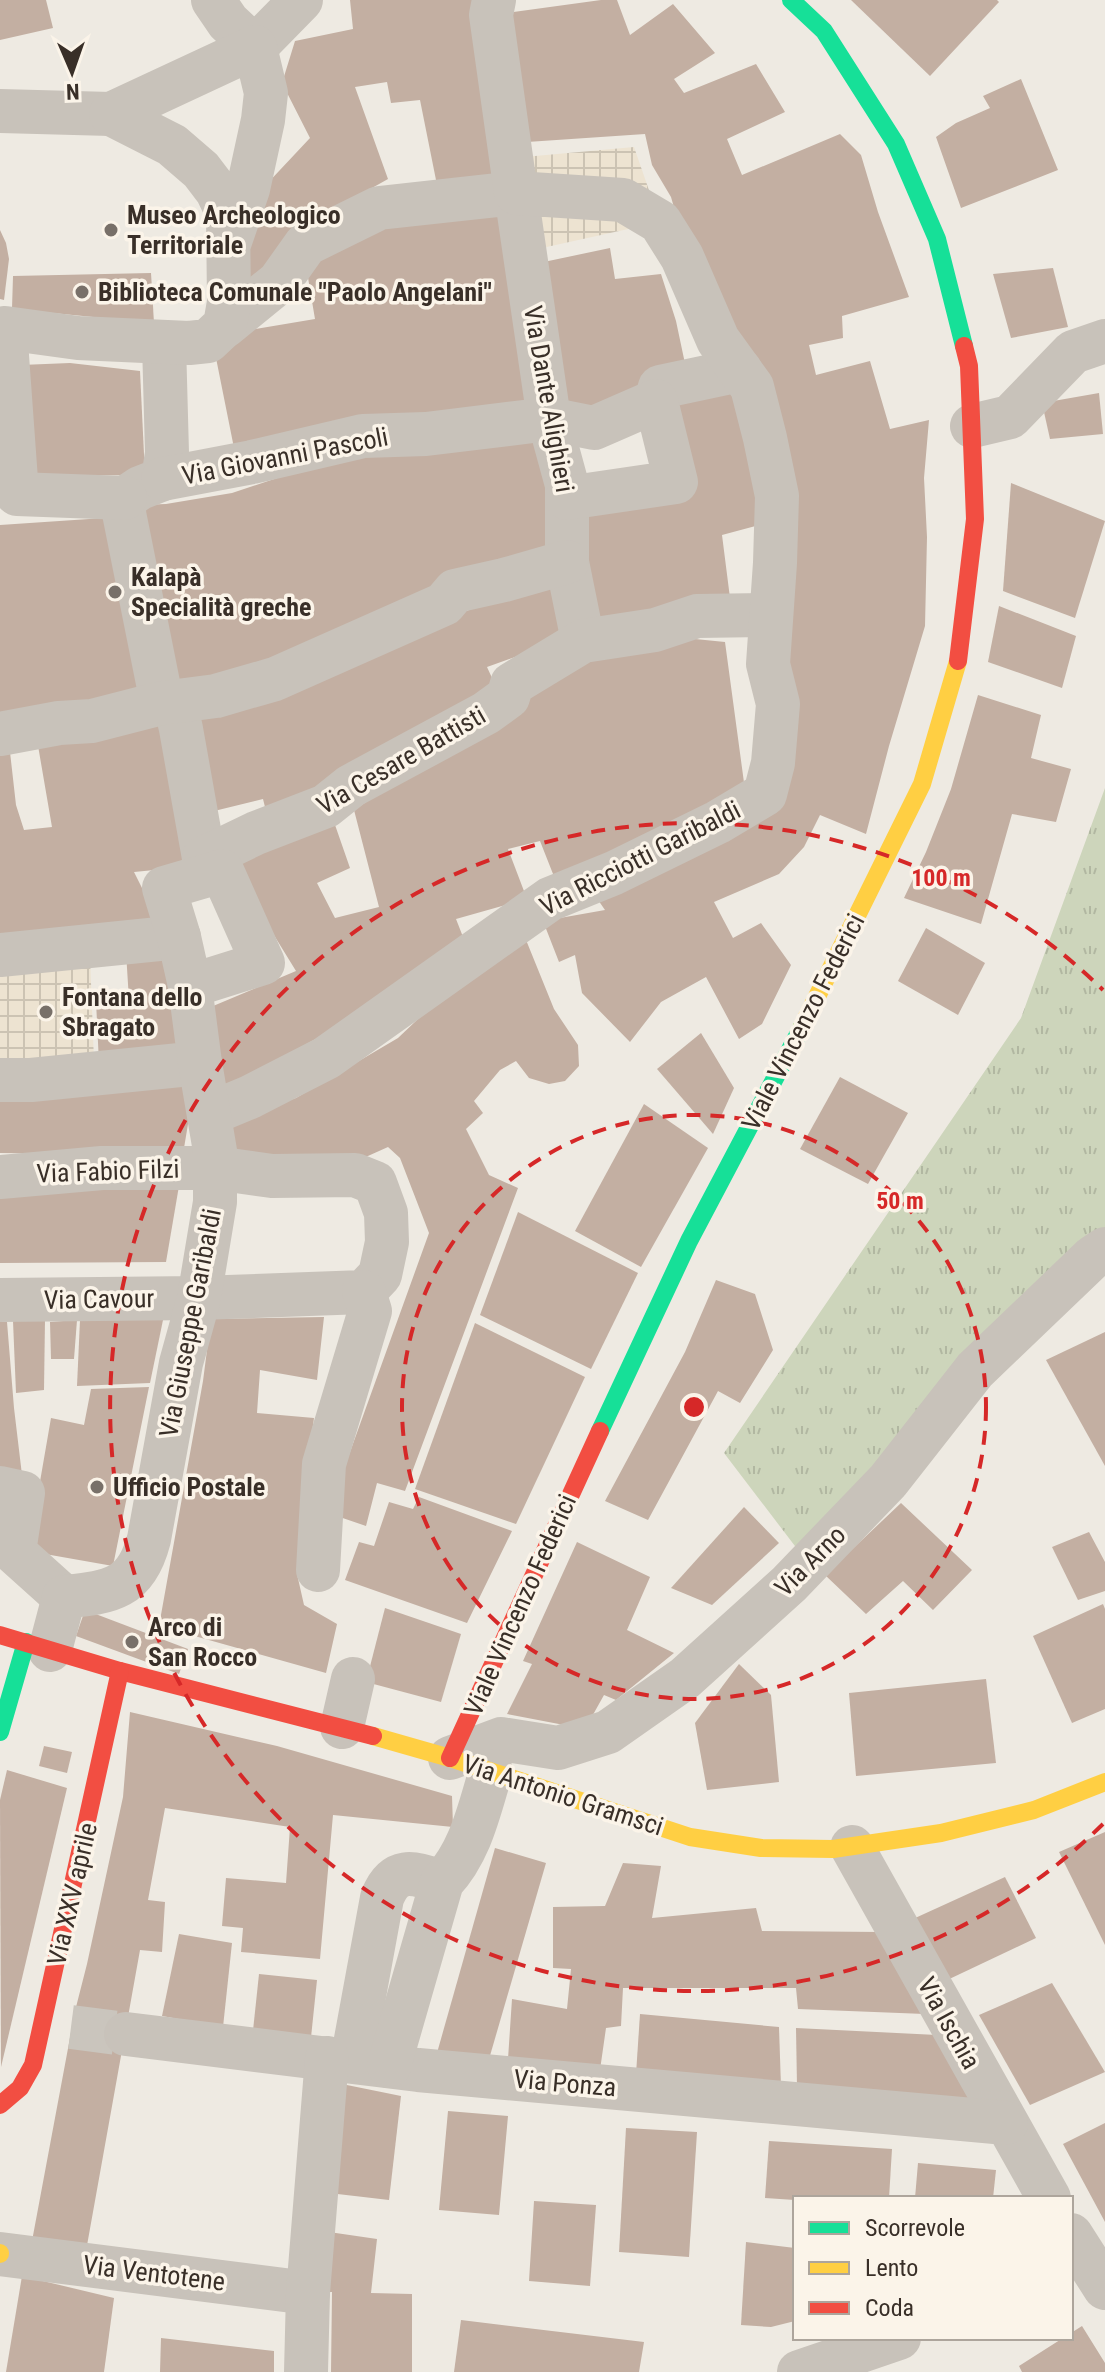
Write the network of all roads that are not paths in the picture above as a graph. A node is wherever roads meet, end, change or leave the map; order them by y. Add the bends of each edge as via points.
1 (213, 0) edge
2 (301, 0) edge
3 (791, 0) edge
4 (492, 8) edge
5 (255, 47) junction
6 (0, 111) edge
7 (111, 114) junction
8 (514, 176) junction
9 (229, 244) junction
10 (225, 326) junction
11 (3, 327) edge
12 (1105, 341) edge
13 (164, 343) junction
14 (740, 370) junction
15 (656, 401) junction
16 (549, 419) junction
17 (972, 426) junction
18 (163, 479) junction
19 (8, 495) edge
20 (567, 498) junction
21 (124, 505) junction
22 (567, 562) junction
23 (771, 615) junction
24 (583, 641) junction
25 (162, 703) junction
26 (0, 734) edge
27 (206, 866) junction
28 (179, 937) junction
29 (0, 955) edge
30 (190, 986) junction
31 (200, 1063) junction
32 (0, 1080) edge
33 (209, 1114) junction
34 (215, 1168) junction
35 (0, 1177) edge
36 (1105, 1249) edge
37 (364, 1292) junction
38 (199, 1298) junction
39 (0, 1300) edge
40 (0, 1488) edge
41 (318, 1570) dead end
42 (64, 1597) junction
43 (0, 1635) edge
44 (38, 1646) junction
45 (120, 1671) junction
46 (353, 1679) dead end
47 (342, 1727) junction
48 (0, 1732) edge
49 (450, 1758) junction
50 (491, 1771) junction
51 (1105, 1782) edge
52 (852, 1847) junction
53 (126, 2034) tunnel mouth
54 (356, 2062) junction
55 (0, 2105) edge
56 (1006, 2123) junction
57 (1048, 2196) edge
58 (1073, 2239) edge
59 (0, 2254) edge
60 (1094, 2276) edge
61 (308, 2293) junction
62 (893, 2340) edge
63 (306, 2372) edge
64 (799, 2372) edge

1 - 5 street
2 - 5 street
3 - 17 street, Viale Vincenzo Federici via 824,31 896,144 937,239 969,366
4 - 8 street
5 - 7 street
5 - 9 street via 266,93 263,120
6 - 7 street
7 - 9 street via 172,145 201,170 228,214
8 - 10 street via 379,208 306,244 279,282
8 - 14 street, Via Ricciotti Garibaldi via 623,200 660,222 682,257 718,340
8 - 16 street, Via Dante Alighieri
9 - 10 street
10 - 13 street via 208,341
11 - 13 street
11 - 19 street
12 - 17 street via 1073,352 1010,417
13 - 18 street
14 - 15 street, Via Giovanni Pascoli via 660,387
14 - 23 street, Via Ricciotti Garibaldi via 752,387 777,496
15 - 16 street, Via Giovanni Pascoli via 594,428
15 - 20 street via 676,482
16 - 18 street, Via Giovanni Pascoli via 363,436
16 - 20 street, Via Dante Alighieri
17 - 49 street, Viale Vincenzo Federici via 975,519 957,669 922,784 689,1241
18 - 21 street, Via Giovanni Pascoli via 140,488
19 - 21 street
20 - 22 street, Via Dante Alighieri
21 - 25 street
22 - 24 street, Via Dante Alighieri
22 - 25 street via 455,591 444,604 275,679 216,696
23 - 24 street, Via Cesare Battisti via 697,616 655,630
23 - 33 street, Via Ricciotti Garibaldi via 768,664 778,704 765,794 614,873 550,899 326,1058
24 - 27 street, Via Cesare Battisti via 512,684 508,697 486,713 351,786 326,806 256,833
25 - 26 street via 92,721
25 - 27 street via 177,711
27 - 28 street, Via Cesare Battisti via 164,888
27 - 30 street via 222,871 263,963
28 - 29 street
28 - 30 street, Via Giuseppe Garibaldi
30 - 31 street, Via Giuseppe Garibaldi
31 - 32 street
31 - 33 street, Via Giuseppe Garibaldi
33 - 34 street, Via Giuseppe Garibaldi
34 - 35 street, Via Fabio Filzi via 102,1168
34 - 37 street, Via Fabio Filzi via 272,1176 355,1175 375,1183 386,1213 387,1242 380,1275
34 - 38 street, Via Giuseppe Garibaldi via 215,1202
36 - 49 street, Via Arno via 975,1370 888,1481 800,1573 685,1678 608,1732 558,1748 501,1739
37 - 38 street, Via Cavour
37 - 41 street via 370,1311 324,1464
38 - 39 street, Via Cavour
38 - 42 street, Via Giuseppe Garibaldi via 141,1564 117,1588
40 - 42 street via 23,1493 14,1552
42 - 44 street
43 - 44 street, Via Antonio Gramsci
44 - 45 street, Via Antonio Gramsci
44 - 48 street
45 - 47 street, Via Antonio Gramsci
45 - 55 street, Via XXV aprile via 57,2025 26,2081
46 - 47 street
47 - 49 street, Via Antonio Gramsci
49 - 50 street, Via Antonio Gramsci
50 - 52 street, Via Antonio Gramsci via 709,1841 775,1849
50 - 54 street via 468,1845 442,1882
51 - 52 street, Via Antonio Gramsci via 994,1821
52 - 56 street, Via Ischia
53 - 54 street, Via Ponza
54 - 56 street, Via Ponza
54 - 61 street
56 - 57 street, Via Ischia
58 - 60 street
59 - 61 street, Via Ventotene
61 - 63 street
62 - 64 street

